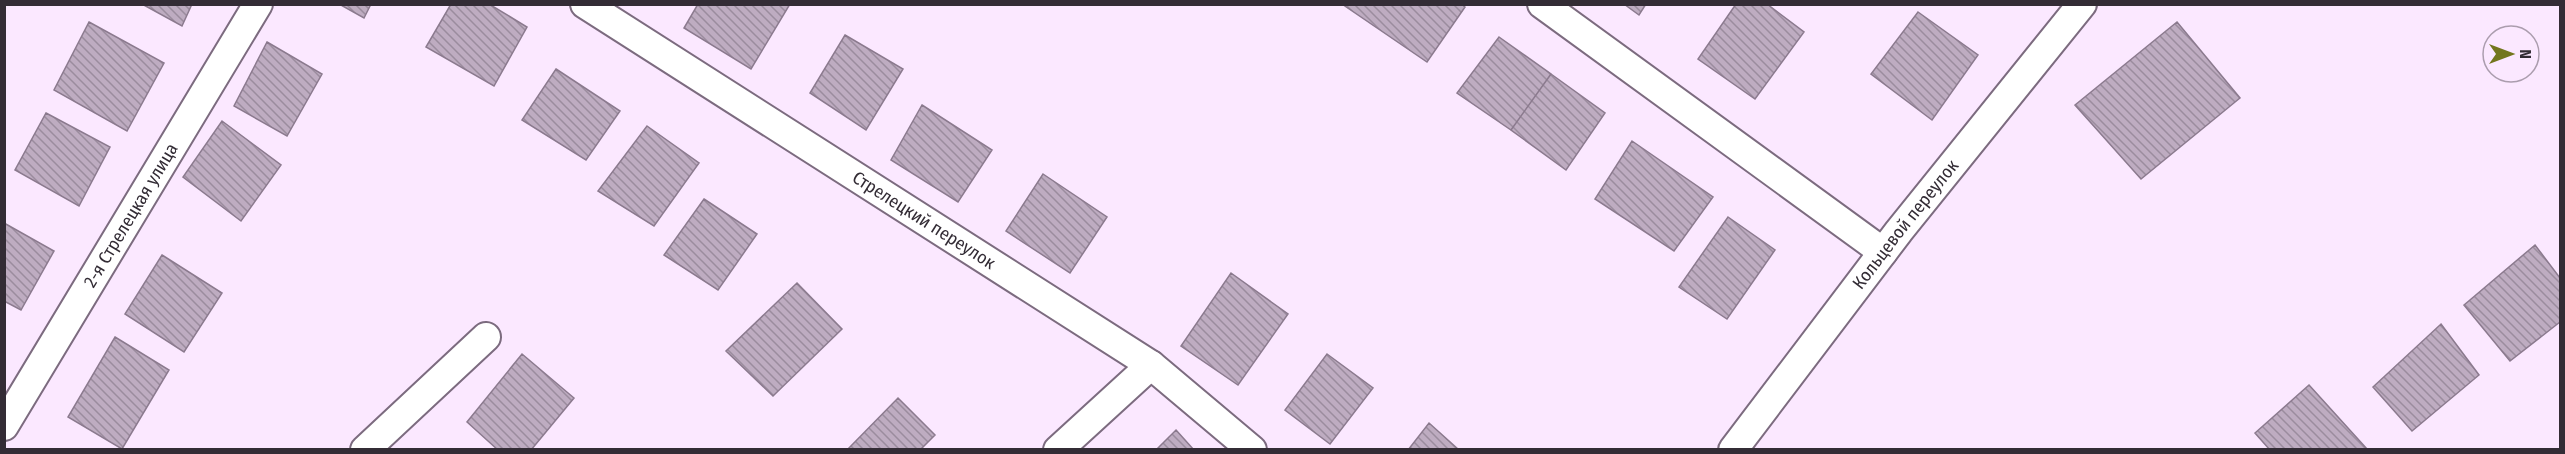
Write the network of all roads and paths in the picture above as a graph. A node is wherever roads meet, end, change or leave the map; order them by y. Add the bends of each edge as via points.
1 (258, 4) edge
2 (585, 4) edge
3 (1542, 4) edge
4 (2082, 4) edge
5 (1883, 252) junction
6 (486, 337) dead end
7 (1151, 365) junction
8 (4, 426) edge
9 (365, 450) edge
10 (1058, 450) edge
11 (1252, 450) edge
12 (1733, 450) edge

1 - 8 street, 2-я Стрелецкая улица
2 - 7 street, Стрелецкий переулок
3 - 5 street
4 - 5 street, Кольцевой переулок
5 - 12 street, Кольцевой переулок
6 - 9 street
7 - 10 street
7 - 11 street, Стрелецкий переулок

